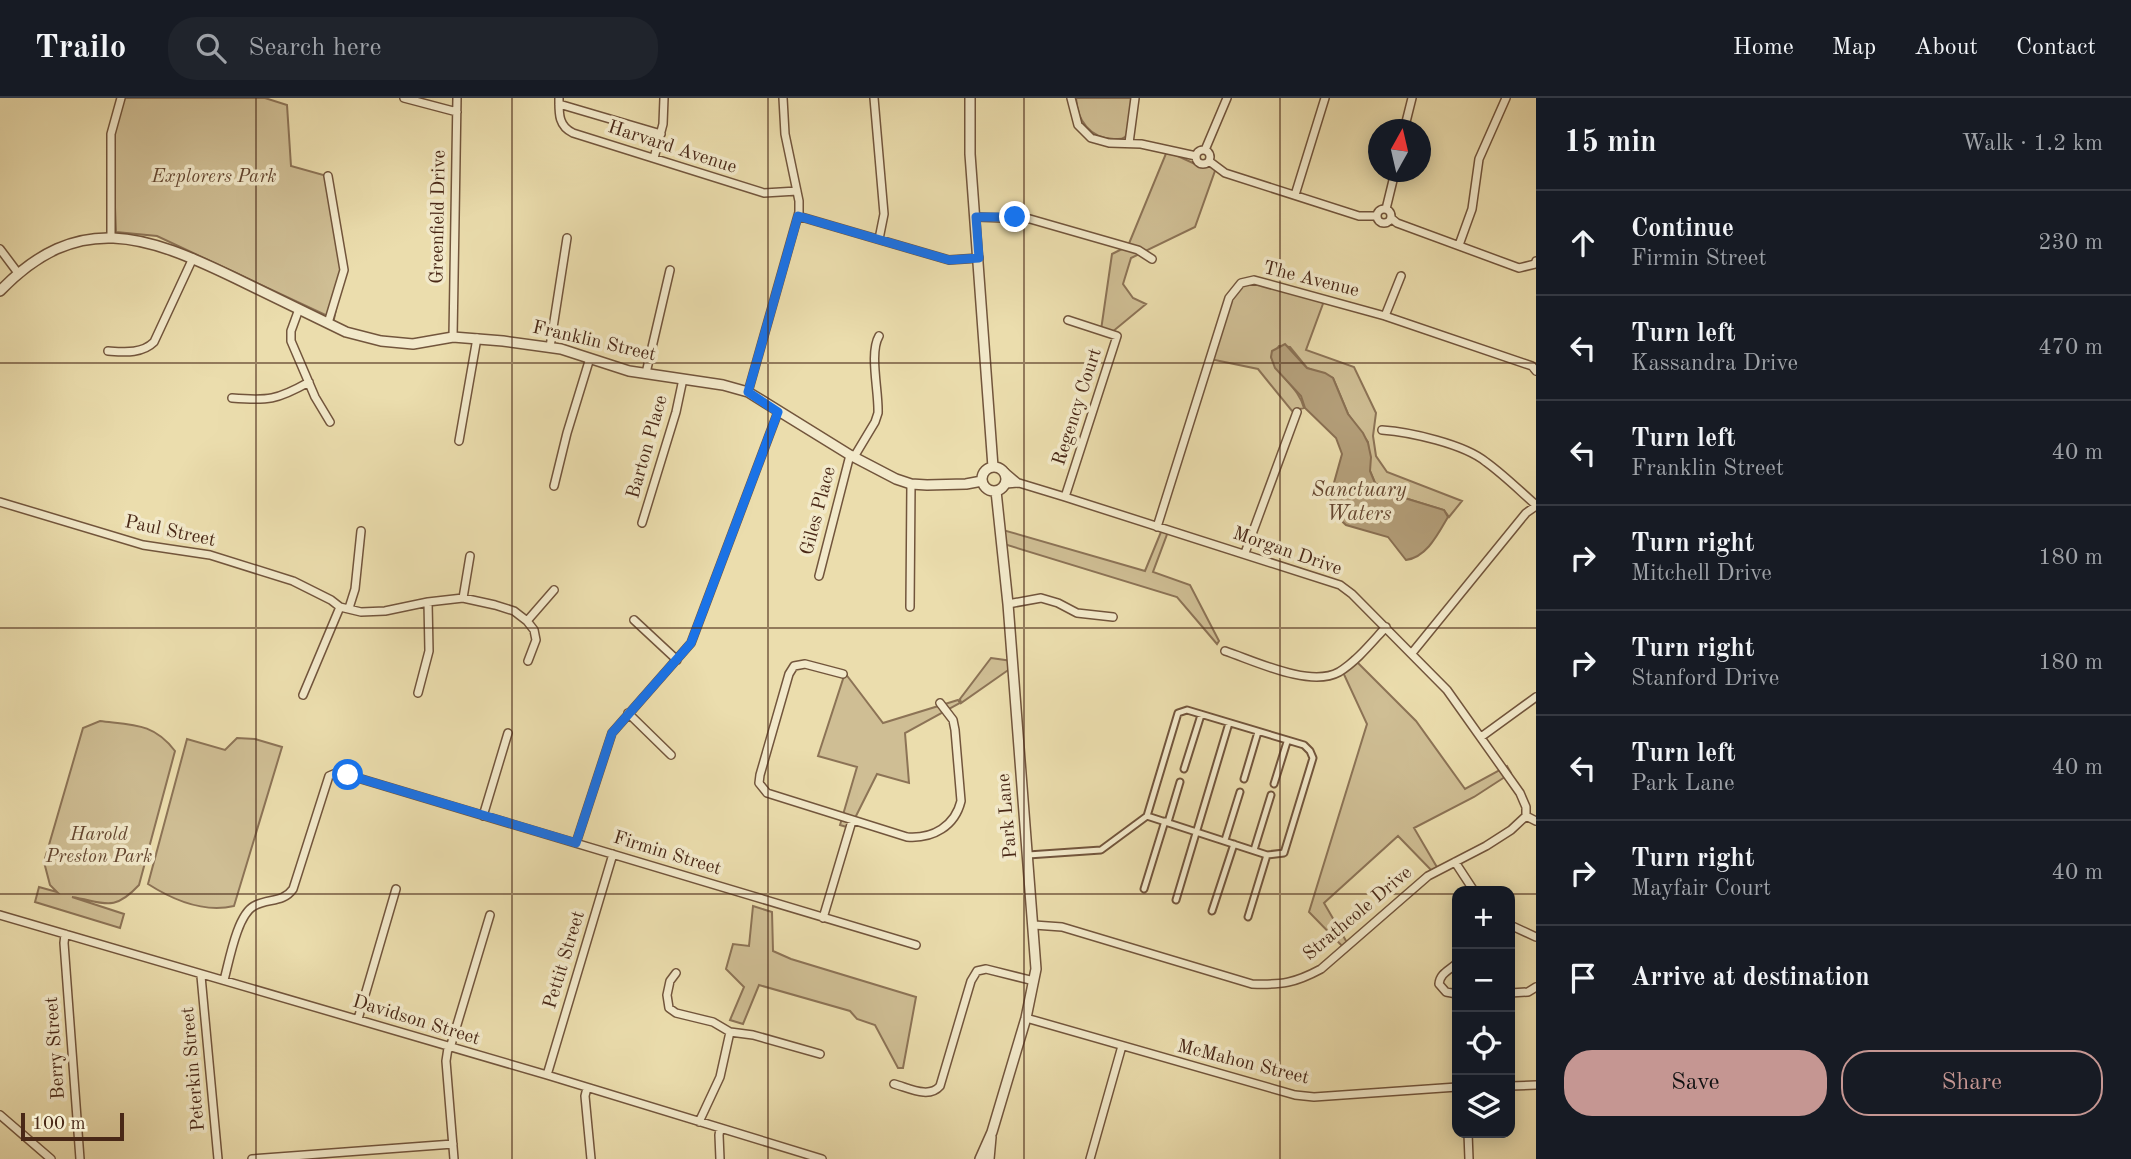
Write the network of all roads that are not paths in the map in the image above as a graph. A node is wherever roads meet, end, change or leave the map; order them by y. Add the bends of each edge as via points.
1 (121, 98) edge
2 (404, 98) edge
3 (457, 98) edge
4 (664, 98) edge
5 (783, 98) edge
6 (874, 98) edge
7 (970, 98) edge
8 (1070, 98) edge
9 (1135, 98) edge
10 (1227, 98) edge
11 (1325, 98) edge
12 (1412, 98) edge
13 (1506, 98) edge
14 (559, 101) edge
15 (457, 112) junction
16 (1407, 119) edge
17 (661, 134) junction
18 (1129, 143) junction
19 (1205, 150) junction
20 (1196, 156) junction
21 (654, 158) junction
22 (1209, 161) junction
23 (327, 176) dead end
24 (1393, 182) edge
25 (797, 191) junction
26 (1295, 195) junction
27 (1386, 209) junction
28 (798, 216) junction
29 (1377, 216) junction
30 (976, 217) junction
31 (1391, 218) junction
32 (111, 237) junction
33 (567, 238) dead end
34 (879, 239) junction
35 (1459, 245) junction
36 (0, 249) edge
37 (193, 258) junction
38 (979, 258) junction
39 (1152, 259) dead end
40 (1536, 264) edge
41 (670, 270) dead end
42 (18, 273) junction
43 (1401, 276) dead end
44 (0, 291) edge
45 (299, 309) junction
46 (1385, 316) junction
47 (1068, 320) dead end
48 (328, 323) junction
49 (879, 336) dead end
50 (453, 337) junction
51 (477, 338) junction
52 (550, 348) junction
53 (108, 352) dead end
54 (590, 358) junction
55 (1536, 371) edge
56 (646, 373) junction
57 (683, 379) junction
58 (309, 382) junction
59 (748, 392) junction
60 (232, 398) dead end
61 (778, 412) junction
62 (1297, 412) dead end
63 (330, 422) dead end
64 (1382, 430) dead end
65 (459, 441) dead end
66 (852, 456) junction
67 (993, 467) junction
68 (1004, 472) junction
69 (982, 481) junction
70 (1019, 483) junction
71 (911, 484) junction
72 (1006, 484) junction
73 (554, 485) dead end
74 (996, 491) junction
75 (1065, 497) junction
76 (0, 502) edge
77 (1536, 506) edge
78 (642, 523) dead end
79 (1157, 527) junction
80 (361, 531) dead end
81 (1245, 553) junction
82 (470, 556) dead end
83 (819, 576) dead end
84 (554, 590) dead end
85 (463, 598) junction
86 (428, 601) junction
87 (1008, 604) junction
88 (910, 607) dead end
89 (344, 608) junction
90 (1113, 617) dead end
91 (634, 620) dead end
92 (527, 621) junction
93 (1386, 627) junction
94 (1225, 651) dead end
95 (1412, 653) junction
96 (677, 660) junction
97 (528, 661) dead end
98 (843, 674) dead end
99 (418, 693) dead end
100 (303, 695) dead end
101 (1536, 697) edge
102 (940, 703) dead end
103 (628, 713) junction
104 (1201, 715) junction
105 (1229, 723) junction
106 (1258, 732) junction
107 (508, 733) dead end
108 (1481, 737) junction
109 (1287, 742) junction
110 (670, 755) dead end
111 (1184, 769) dead end
112 (1244, 779) dead end
113 (1180, 782) dead end
114 (1274, 784) dead end
115 (1240, 792) dead end
116 (1271, 795) dead end
117 (483, 816) junction
118 (1147, 816) junction
119 (1526, 816) junction
120 (852, 821) junction
121 (1536, 821) edge
122 (1166, 822) junction
123 (1195, 831) junction
124 (1225, 840) junction
125 (576, 843) junction
126 (1234, 844) junction
127 (1254, 850) junction
128 (613, 854) junction
129 (1028, 855) junction
130 (1267, 855) junction
131 (1455, 862) junction
132 (1471, 886) edge
133 (396, 889) dead end
134 (1144, 889) dead end
135 (1176, 900) dead end
136 (1212, 911) dead end
137 (0, 915) edge
138 (490, 915) dead end
139 (1248, 917) dead end
140 (823, 918) junction
141 (1034, 925) junction
142 (1515, 927) edge
143 (65, 934) junction
144 (1536, 937) edge
145 (916, 945) dead end
146 (1452, 967) edge
147 (676, 973) dead end
148 (201, 976) junction
149 (224, 980) junction
150 (1034, 981) junction
151 (1536, 987) edge
152 (1452, 993) edge
153 (1515, 993) edge
154 (1026, 1018) junction
155 (358, 1019) junction
156 (730, 1032) junction
157 (1122, 1046) junction
158 (449, 1048) junction
159 (820, 1054) dead end
160 (547, 1075) junction
161 (894, 1084) dead end
162 (1515, 1086) edge
163 (1536, 1086) edge
164 (1452, 1087) edge
165 (587, 1088) junction
166 (0, 1115) edge
167 (699, 1122) junction
168 (720, 1129) junction
169 (992, 1132) junction
170 (1468, 1138) edge
171 (453, 1144) junction
172 (51, 1159) edge
173 (80, 1159) edge
174 (218, 1159) edge
175 (252, 1159) edge
176 (454, 1159) edge
177 (591, 1159) edge
178 (720, 1159) edge
179 (822, 1159) edge
180 (980, 1159) edge
181 (989, 1159) edge
182 (1090, 1159) edge
183 (1469, 1159) edge

1 - 32 street via 111,134
2 - 15 street
3 - 15 street, Greenfield Drive
4 - 17 street
5 - 25 street
6 - 34 street via 884,214
7 - 30 street
8 - 18 street via 1078,125 1091,138
9 - 18 street
10 - 19 street
11 - 26 street
12 - 16 street
13 - 35 street via 1479,159 1472,209
14 - 17 street, Harvard Avenue
14 - 21 street, Harvard Avenue via 561,122 569,131
15 - 50 street, Greenfield Drive
17 - 21 street
18 - 20 street
19 - 20 street
19 - 22 street
20 - 22 street via 1201,164
21 - 25 street, Harvard Avenue via 764,193
22 - 26 street via 1225,173
23 - 48 street via 344,270
24 - 27 street
25 - 28 street
26 - 29 street via 1359,216
27 - 29 street
27 - 31 street
28 - 34 street
28 - 59 street
29 - 31 street via 1385,223
30 - 38 street
30 - 39 street via 1030,219 1138,250
31 - 35 street
32 - 37 street, Franklin Street via 152,243
32 - 42 street, Franklin Street via 59,249
33 - 52 street
34 - 38 street via 949,260
35 - 40 street via 1519,268
36 - 42 street
37 - 45 street, Franklin Street
37 - 53 street via 154,342 140,350
38 - 67 street
41 - 56 street
42 - 44 street, Franklin Street
43 - 46 street
45 - 48 street, Franklin Street
45 - 58 street via 291,341
46 - 55 street, The Avenue
46 - 79 street, The Avenue via 1254,280 1241,283 1230,298
47 - 75 street, Regency Court via 1118,335
48 - 50 street, Franklin Street via 381,341 413,344
49 - 66 street, Giles Place via 875,342 878,413
50 - 51 street, Franklin Street
51 - 52 street, Franklin Street
51 - 65 street
52 - 54 street, Franklin Street
54 - 56 street, Franklin Street via 613,368
54 - 73 street
56 - 57 street, Franklin Street
57 - 59 street, Franklin Street
57 - 78 street, Barton Place
58 - 60 street via 278,398
58 - 63 street
59 - 61 street, Franklin Street
61 - 66 street, Franklin Street
61 - 96 street via 691,643
62 - 81 street
64 - 77 street via 1410,433 1484,460
66 - 71 street, Franklin Street
66 - 83 street, Giles Place
67 - 68 street
67 - 69 street via 986,470
68 - 70 street, Morgan Drive
68 - 72 street
69 - 71 street, Franklin Street
69 - 74 street via 988,490
70 - 72 street, Morgan Drive
70 - 75 street, Morgan Drive
71 - 88 street
72 - 74 street
74 - 87 street, Park Lane
75 - 79 street, Morgan Drive
76 - 89 street, Paul Street via 143,545 210,555 293,581
77 - 95 street
79 - 81 street, Morgan Drive
80 - 89 street via 355,589
81 - 93 street, Morgan Drive via 1340,585
82 - 85 street
84 - 92 street
85 - 86 street
85 - 92 street via 514,611
86 - 89 street via 385,611
86 - 99 street via 429,651
87 - 90 street via 1041,598 1077,613
87 - 129 street, Park Lane
89 - 100 street
91 - 96 street
92 - 97 street via 536,640
93 - 94 street via 1351,663 1320,678
93 - 95 street, Morgan Drive
95 - 108 street, Morgan Drive via 1447,690
96 - 103 street
98 - 120 street via 805,664 794,666 759,783 776,797
101 - 108 street
102 - 120 street via 955,730 961,801 951,821 918,838
103 - 110 street
103 - 125 street via 612,733
104 - 105 street
104 - 111 street
104 - 118 street via 1187,710 1178,713
105 - 106 street
105 - 123 street
106 - 109 street
106 - 112 street
107 - 117 street
108 - 119 street, Morgan Drive via 1524,799
109 - 114 street
109 - 130 street via 1304,745 1313,758 1284,853
113 - 122 street
115 - 124 street
116 - 127 street
117 - 125 street, Firmin Street
117 - 149 street, Firmin Street via 348,775 329,776 293,889 283,899 248,911
118 - 122 street
118 - 129 street via 1101,850
119 - 121 street
119 - 131 street, Strathcole Drive via 1511,830
120 - 140 street
122 - 123 street
122 - 134 street
123 - 124 street
123 - 135 street
124 - 126 street
125 - 128 street, Firmin Street
126 - 127 street
126 - 136 street
127 - 130 street
128 - 140 street, Firmin Street
128 - 160 street, Pettit Street
129 - 141 street, Park Lane
130 - 139 street
131 - 132 street
131 - 141 street, Strathcole Drive via 1427,876 1321,969 1281,985 1252,984 1062,927
133 - 155 street
137 - 143 street, Davidson Street
138 - 158 street
140 - 145 street, Firmin Street
141 - 150 street, Park Lane
142 - 144 street
143 - 148 street, Davidson Street
143 - 173 street, Berry Street
146 - 152 street via 1439,984
147 - 156 street via 668,988 669,1007
148 - 149 street, Davidson Street
148 - 174 street, Peterkin Street
149 - 155 street, Davidson Street
150 - 154 street, Park Lane
150 - 161 street via 986,969 976,971 936,1094
151 - 153 street
154 - 157 street, McMahon Street
154 - 169 street, Park Lane
155 - 158 street, Davidson Street
156 - 159 street
156 - 167 street via 720,1077
157 - 164 street, McMahon Street via 1295,1095
157 - 182 street
158 - 160 street, Davidson Street
158 - 171 street via 446,1061
160 - 165 street, Davidson Street
162 - 163 street
165 - 167 street, Davidson Street
165 - 177 street
166 - 172 street
167 - 168 street, Davidson Street
168 - 178 street
168 - 179 street, Davidson Street
169 - 180 street, Park Lane
169 - 181 street, Park Lane
170 - 183 street
171 - 175 street
171 - 176 street

